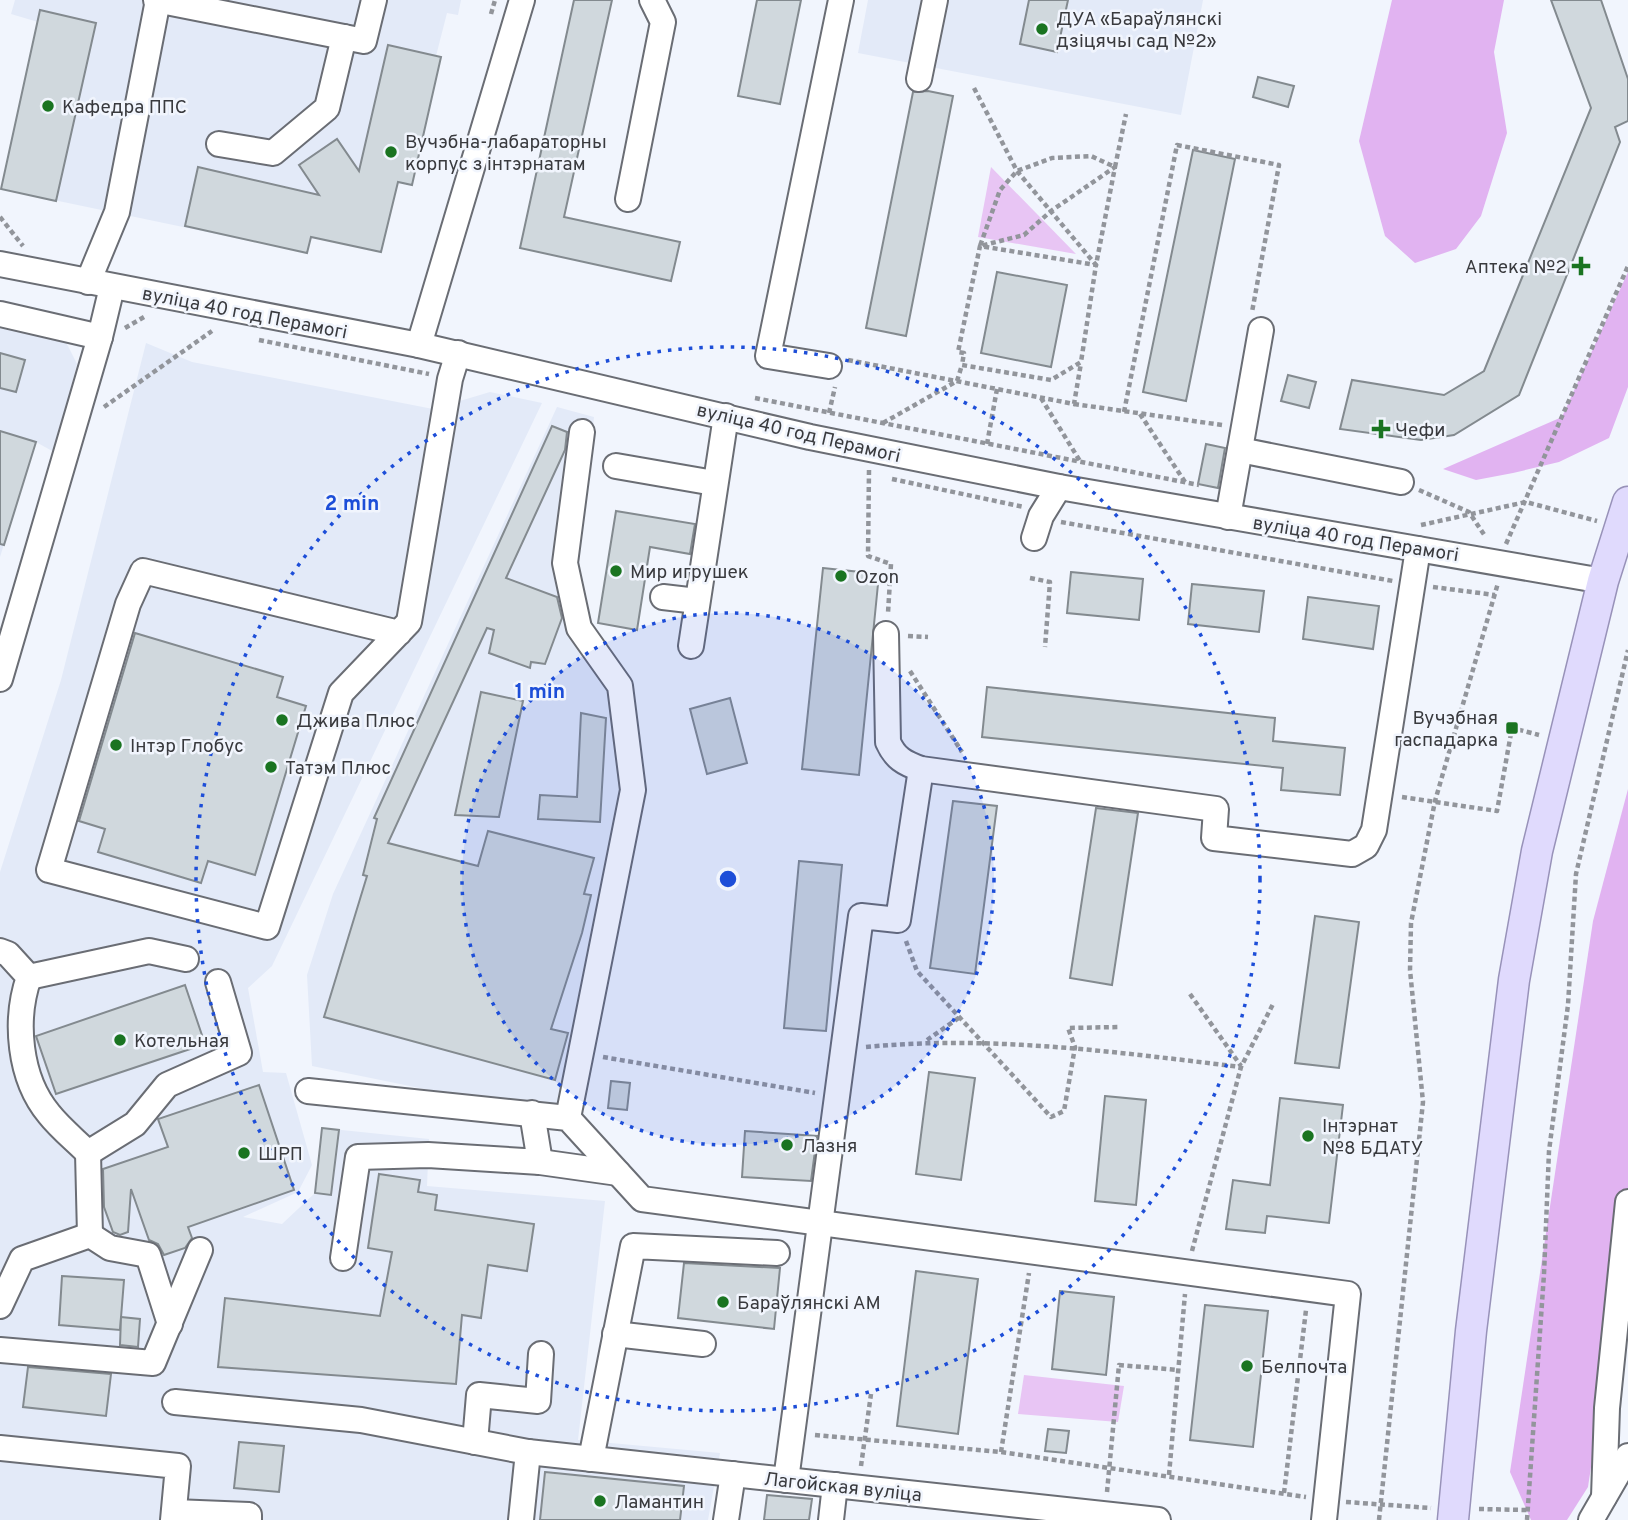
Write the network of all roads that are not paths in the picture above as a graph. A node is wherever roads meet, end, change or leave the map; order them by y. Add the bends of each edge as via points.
1 (157, 0) edge
2 (374, 0) edge
3 (522, 0) edge
4 (652, 0) edge
5 (841, 0) edge
6 (934, 0) edge
7 (344, 37) junction
8 (919, 79) dead end
9 (219, 144) dead end
10 (628, 199) dead end
11 (0, 264) edge
12 (100, 284) junction
13 (0, 314) edge
14 (1256, 323) road end
15 (102, 332) junction
16 (419, 345) junction
17 (457, 353) junction
18 (835, 370) road end
19 (726, 416) junction
20 (582, 432) dead end
21 (1240, 450) junction
22 (615, 466) dead end
23 (1401, 482) road end
24 (714, 483) junction
25 (1059, 487) junction
26 (1624, 515) edge
27 (1228, 517) junction
28 (1037, 527) road end
29 (1420, 537) junction
30 (1603, 581) junction
31 (663, 597) dead end
32 (697, 601) junction
33 (399, 633) junction
34 (886, 634) dead end
35 (691, 646) dead end
36 (0, 679) edge
37 (921, 769) junction
38 (0, 951) edge
39 (186, 959) dead end
40 (29, 977) junction
41 (218, 982) dead end
42 (308, 1091) dead end
43 (532, 1113) junction
44 (568, 1118) junction
45 (88, 1153) junction
46 (540, 1162) junction
47 (618, 1173) junction
48 (1628, 1202) edge
49 (820, 1225) junction
50 (90, 1235) junction
51 (200, 1250) dead end
52 (777, 1253) dead end
53 (343, 1258) dead end
54 (0, 1306) edge
55 (170, 1324) junction
56 (615, 1334) junction
57 (703, 1344) dead end
58 (0, 1350) edge
59 (541, 1354) dead end
60 (175, 1402) dead end
61 (475, 1442) junction
62 (0, 1448) edge
63 (528, 1452) junction
64 (1628, 1456) edge
65 (591, 1459) junction
66 (733, 1474) junction
67 (786, 1480) junction
68 (847, 1486) junction
69 (1604, 1496) junction
70 (972, 1510) edge
71 (1325, 1510) edge
72 (1454, 1514) edge
73 (1066, 1515) edge
74 (174, 1516) edge
75 (249, 1520) edge
76 (521, 1520) edge
77 (726, 1520) edge
78 (831, 1520) edge
79 (1158, 1520) edge
80 (1591, 1520) edge

1 - 7 street
1 - 12 street
2 - 7 street via 364,41
3 - 16 street
4 - 10 street via 663,22
5 - 18 street via 768,356
6 - 8 street
7 - 9 street via 327,108 273,153
11 - 12 street, вуліца 40 год Перамогі
12 - 15 street
12 - 16 street, вуліца 40 год Перамогі
13 - 15 street
14 - 21 street
15 - 36 street
16 - 17 street, вуліца 40 год Перамогі
17 - 19 street, вуліца 40 год Перамогі
17 - 33 street via 409,622
19 - 24 street
19 - 25 street, вуліца 40 год Перамогі
20 - 44 street via 565,563 579,628 620,686 633,790
21 - 23 street
21 - 27 street
22 - 24 street
24 - 32 street
25 - 27 street, вуліца 40 год Перамогі
25 - 28 street
26 - 30 main road
27 - 29 street, вуліца 40 год Перамогі
29 - 30 street, вуліца 40 год Перамогі via 1504,563
29 - 37 street via 1374,830 1366,846 1352,854 1214,838 1216,809
30 - 72 main road via 1537,851 1514,980 1471,1331
31 - 32 street
32 - 35 street
33 - 33 street via 341,693 267,927 49,870 128,604 143,570
34 - 37 street via 888,742 894,755
37 - 49 street via 898,920 861,916
38 - 40 street
39 - 40 street via 149,951
40 - 45 street via 18,1022 30,1081 48,1112
41 - 45 street via 239,1053 167,1085 135,1124
42 - 43 street
43 - 44 street
43 - 46 street
44 - 47 street
45 - 50 street
46 - 47 street
46 - 53 street via 428,1155 358,1157
47 - 49 street via 642,1199
48 - 69 street via 1607,1408
49 - 67 street
49 - 71 street via 1348,1293
50 - 54 street via 22,1259
50 - 55 street via 110,1248 148,1255
51 - 55 street
52 - 56 street via 633,1246
55 - 58 street via 153,1363
56 - 57 street
56 - 65 street
59 - 61 street via 538,1401 479,1395
60 - 61 street, Лагойская вуліца via 361,1420
61 - 63 street, Лагойская вуліца
62 - 74 street via 178,1466
63 - 65 street, Лагойская вуліца
63 - 76 street
64 - 69 street
65 - 66 street, Лагойская вуліца
66 - 67 street, Лагойская вуліца
66 - 77 street
67 - 68 street, Лагойская вуліца
68 - 70 street, Лагойская вуліца
68 - 78 street
69 - 80 street
70 - 73 street, Лагойская вуліца
73 - 79 street, Лагойская вуліца
74 - 75 street via 249,1515

